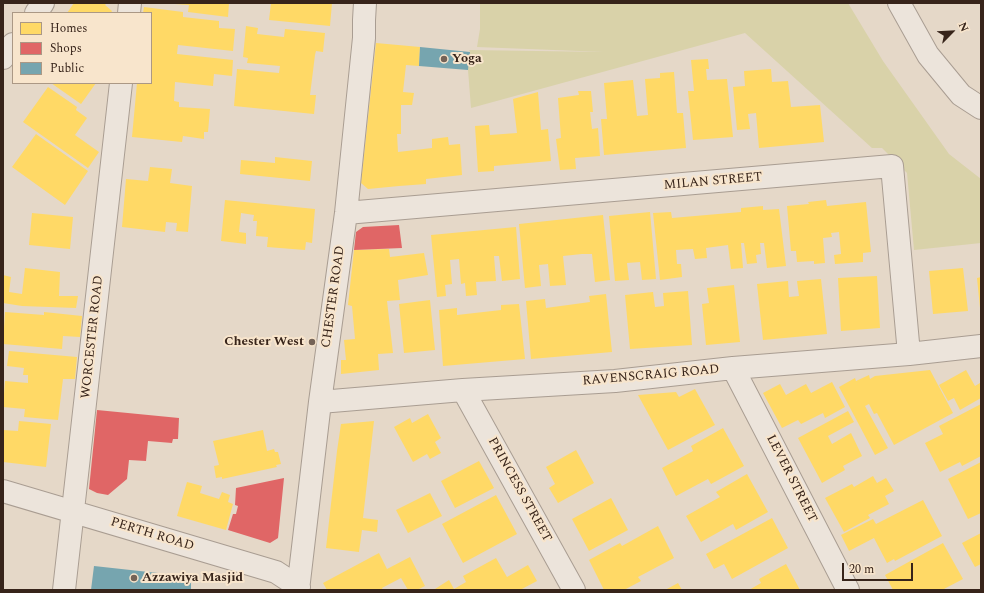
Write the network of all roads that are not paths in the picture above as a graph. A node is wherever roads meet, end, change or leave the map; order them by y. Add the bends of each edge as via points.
1 (43, 3) edge
2 (365, 3) edge
3 (899, 3) edge
4 (37, 12) edge
5 (12, 45) edge
6 (3, 58) edge
7 (121, 84) edge
8 (981, 108) edge
9 (346, 213) junction
10 (981, 346) edge
11 (909, 354) junction
12 (733, 368) junction
13 (463, 390) junction
14 (320, 402) junction
15 (3, 491) edge
16 (73, 511) junction
17 (299, 589) edge
18 (64, 590) edge
19 (574, 590) edge
20 (848, 590) edge

1 - 4 street
2 - 9 street, CHESTER ROAD via 364,38
3 - 8 street via 928,55 962,95
5 - 6 street
7 - 16 street, WORCESTER ROAD
9 - 11 street, MILAN STREET via 892,166
9 - 14 street, CHESTER ROAD
10 - 11 street, RAVENSCRAIG ROAD
11 - 12 street, RAVENSCRAIG ROAD
12 - 13 street, RAVENSCRAIG ROAD via 615,381
12 - 20 street, LEVER STREET
13 - 14 street, RAVENSCRAIG ROAD
13 - 19 street, PRINCESS STREET
14 - 17 street, CHESTER ROAD
15 - 16 street, PERTH ROAD
16 - 17 street, PERTH ROAD via 276,572
16 - 18 street, WORCESTER ROAD

